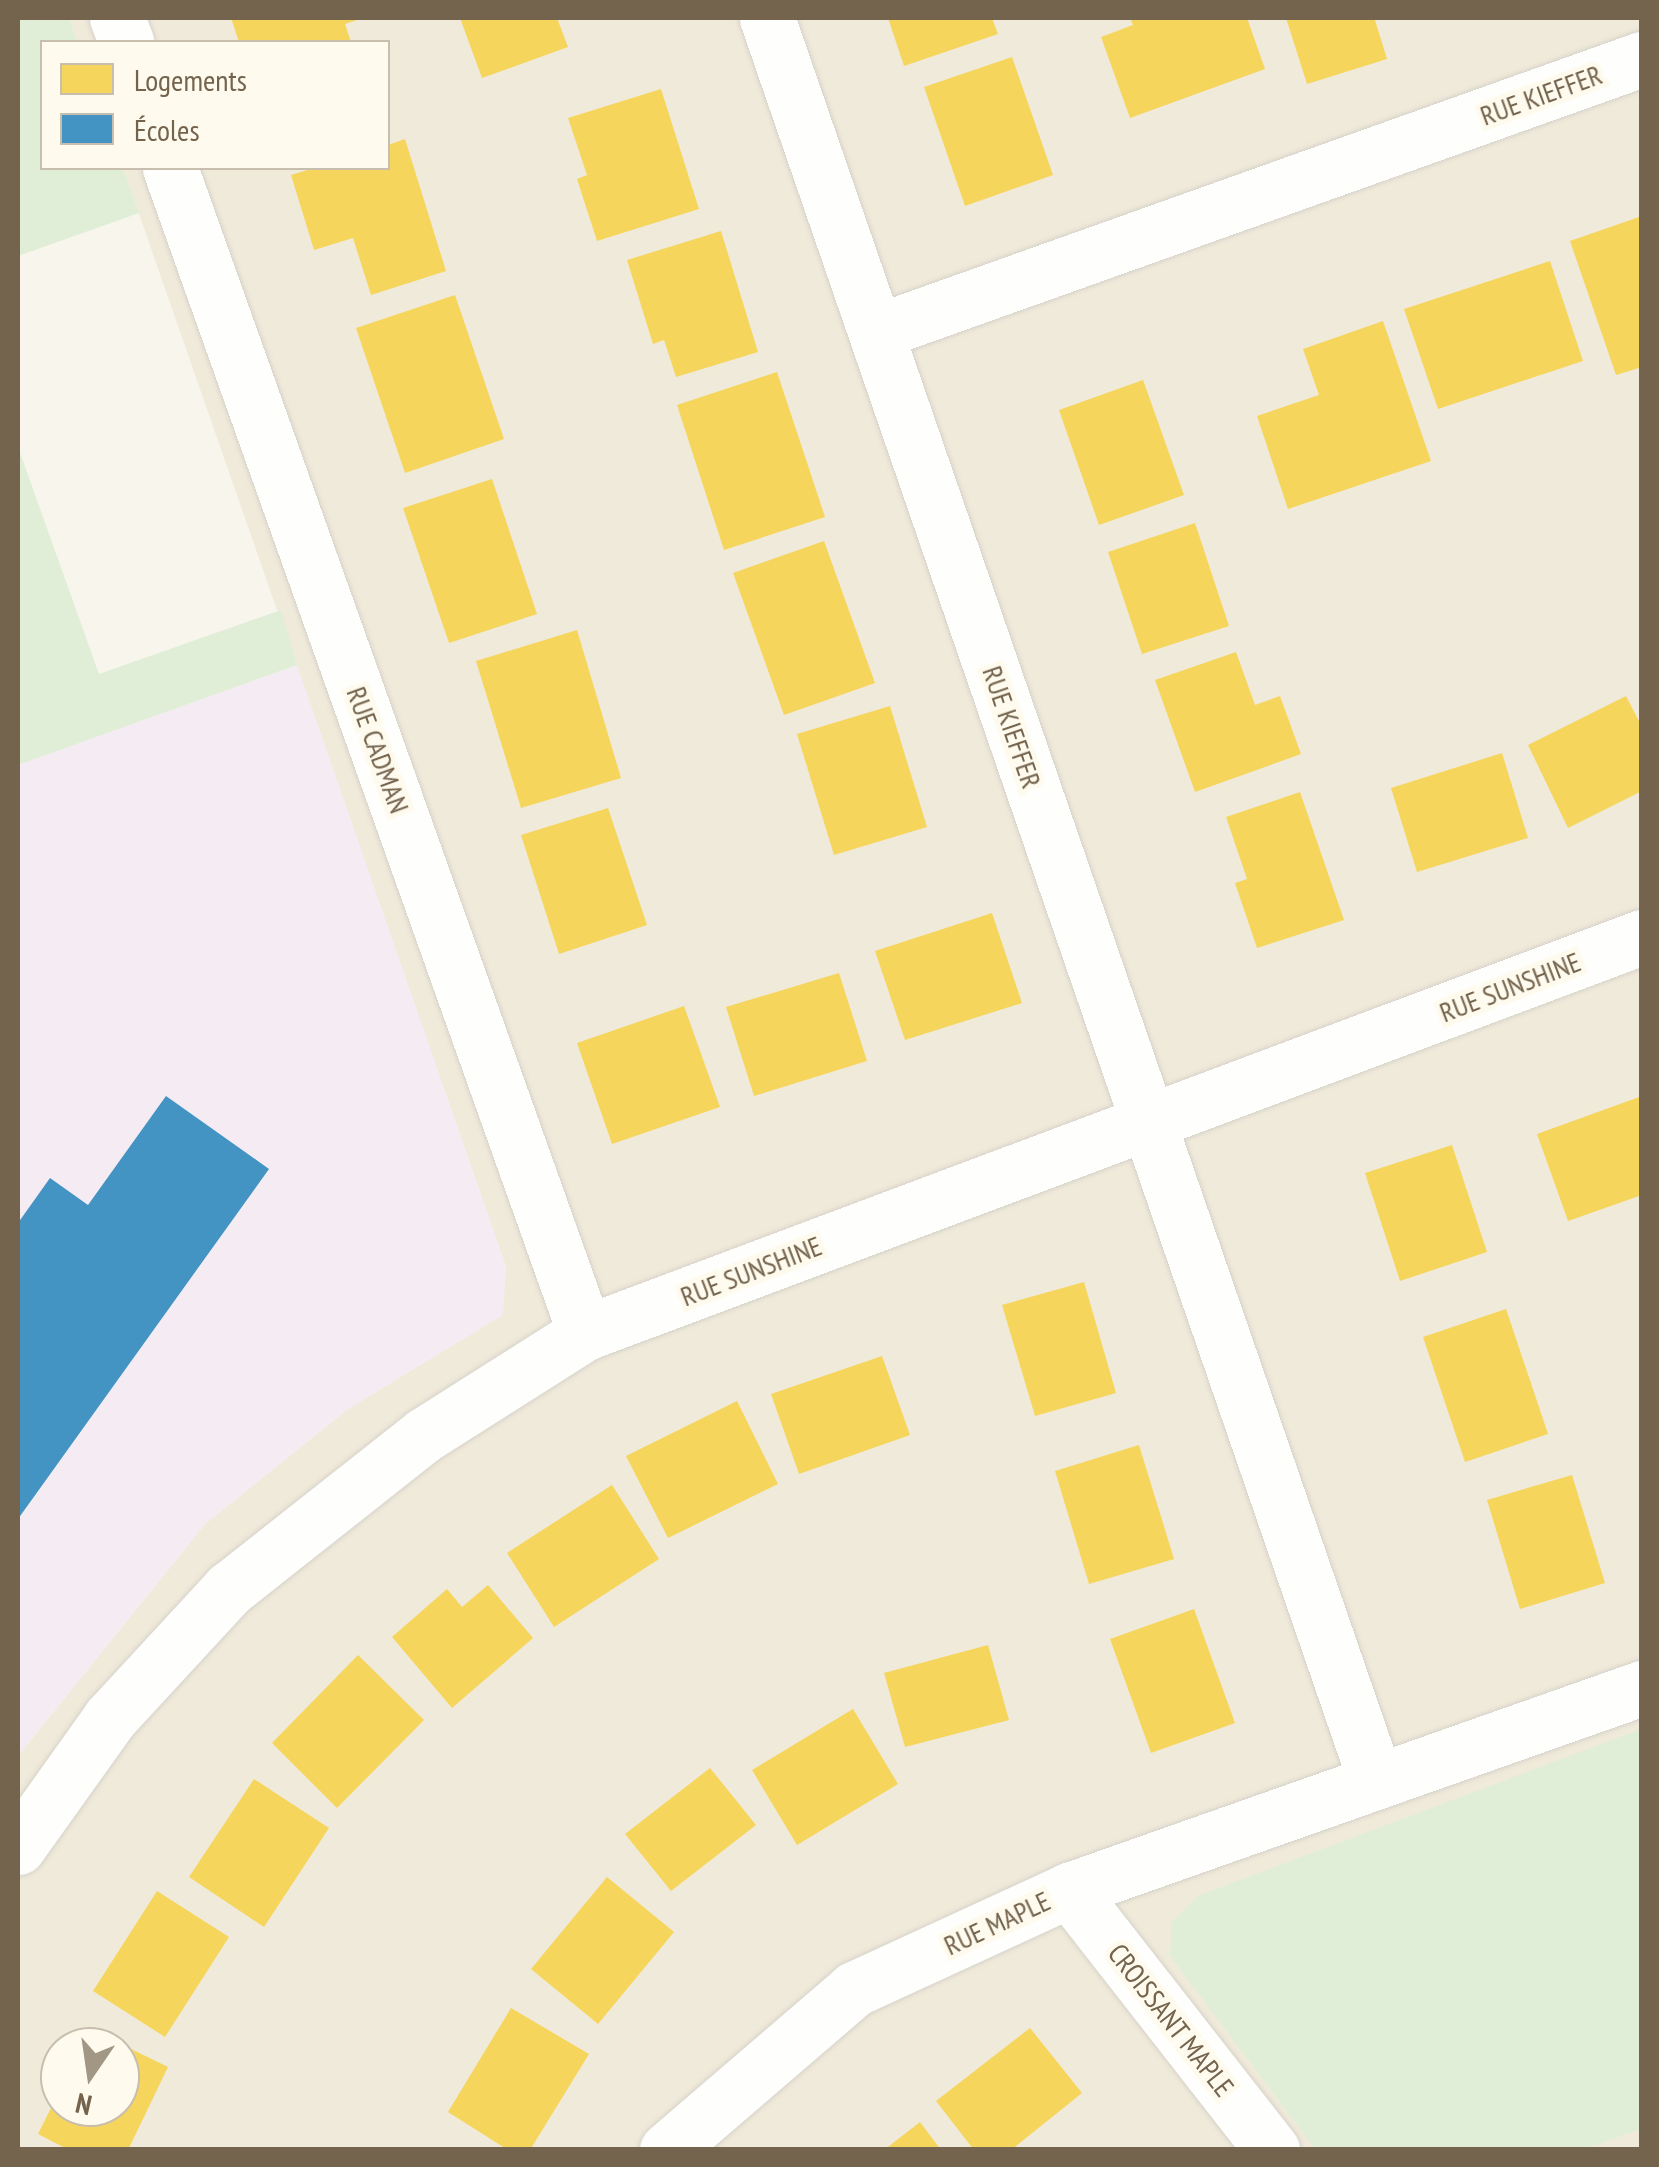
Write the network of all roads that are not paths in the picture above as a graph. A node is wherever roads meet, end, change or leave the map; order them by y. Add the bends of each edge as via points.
1 (767, 18) edge
2 (1642, 59) edge
3 (171, 170) edge
4 (876, 332) junction
5 (1642, 937) edge
6 (1148, 1122) junction
7 (586, 1333) junction
8 (1642, 1688) edge
9 (1376, 1782) junction
10 (18, 1846) edge
11 (1070, 1890) junction
12 (667, 2150) edge
13 (1272, 2150) edge

1 - 4 street, RUE KIEFFER
2 - 4 street, RUE KIEFFER
3 - 7 street, RUE CADMAN
4 - 6 street, RUE KIEFFER
5 - 6 street, RUE SUNSHINE
6 - 7 street, RUE SUNSHINE
6 - 9 street
7 - 10 street, RUE SUNSHINE via 424,1434 229,1589 110,1718
8 - 9 street, RUE MAPLE
9 - 11 street, RUE MAPLE
11 - 12 street, RUE MAPLE via 854,1989
11 - 13 street, CROISSANT MAPLE

